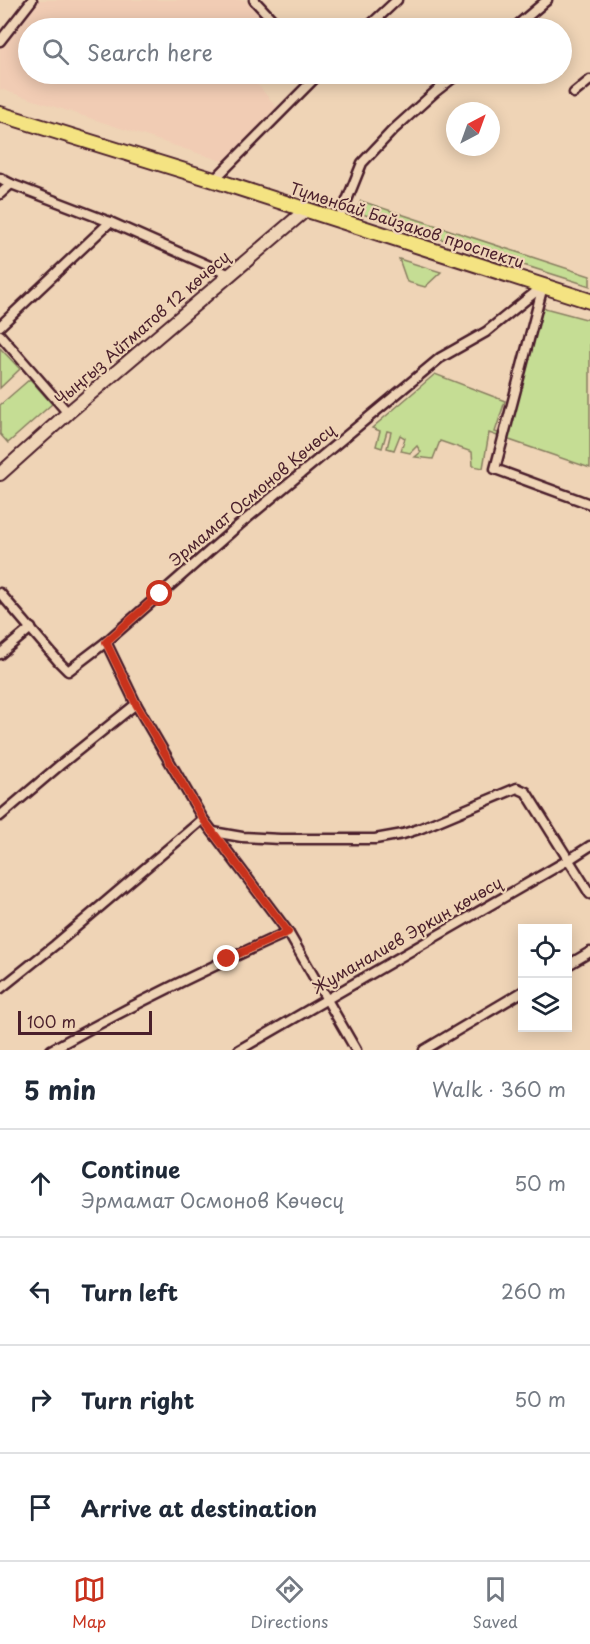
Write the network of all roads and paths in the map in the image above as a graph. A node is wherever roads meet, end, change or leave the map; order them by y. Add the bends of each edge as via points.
1 (32, 0) edge
2 (254, 0) edge
3 (397, 0) edge
4 (546, 0) edge
5 (271, 18) edge
6 (378, 18) edge
7 (525, 18) edge
8 (0, 41) edge
9 (590, 80) edge
10 (309, 84) edge
11 (445, 84) edge
12 (574, 93) dead end
13 (0, 114) edge
14 (0, 178) edge
15 (214, 180) junction
16 (11, 184) junction
17 (0, 194) edge
18 (306, 210) junction
19 (339, 220) junction
20 (110, 222) junction
21 (230, 274) junction
22 (543, 286) junction
23 (590, 301) edge
24 (0, 326) edge
25 (0, 335) edge
26 (68, 413) junction
27 (0, 474) edge
28 (590, 504) edge
29 (0, 593) edge
30 (31, 628) junction
31 (106, 642) junction
32 (0, 654) edge
33 (136, 704) junction
34 (0, 816) edge
35 (203, 819) junction
36 (213, 832) junction
37 (590, 846) edge
38 (570, 860) junction
39 (590, 894) edge
40 (288, 932) junction
41 (590, 952) edge
42 (572, 962) edge
43 (0, 988) edge
44 (518, 994) edge
45 (327, 998) junction
46 (51, 1050) edge
47 (239, 1050) edge
48 (357, 1050) edge
49 (424, 1050) edge

1 - 8 street
2 - 5 street
3 - 6 street
4 - 7 street
9 - 12 street
10 - 15 street
11 - 19 street via 362,163
13 - 15 highway, Түмөнбай Байзаков проспекти
14 - 16 street
15 - 18 highway, Түмөнбай Байзаков проспекти
16 - 17 street
16 - 20 street
18 - 19 highway, Түмөнбай Байзаков проспекти
18 - 21 main road, Чыңгыз Айтматов 12 көчөсү
19 - 22 highway, Түмөнбай Байзаков проспекти
20 - 21 street
20 - 24 street
21 - 26 main road, Чыңгыз Айтматов 12 көчөсү
22 - 23 highway, Түмөнбай Байзаков проспекти
22 - 28 street via 495,469
22 - 31 street, Эрмамат Осмонов Көчөсү via 486,332 440,358 238,525
25 - 26 street
26 - 27 main road, Чыңгыз Айтматов 12 көчөсү
29 - 30 street, Эрмамат Осмонов Көчөсү
30 - 31 street, Эрмамат Осмонов Көчөсү via 68,671
30 - 32 street
31 - 33 street
33 - 34 street
33 - 35 street
35 - 36 street
35 - 43 street
36 - 38 street via 280,839 375,839 418,829 517,788 526,792
36 - 40 street
37 - 38 street, Жуманалиев Эркин көчөсү
38 - 39 street
38 - 45 street, Жуманалиев Эркин көчөсү
40 - 45 street
40 - 46 street via 227,959
41 - 42 street
44 - 49 street
45 - 47 street, Жуманалиев Эркин көчөсү
45 - 48 street

